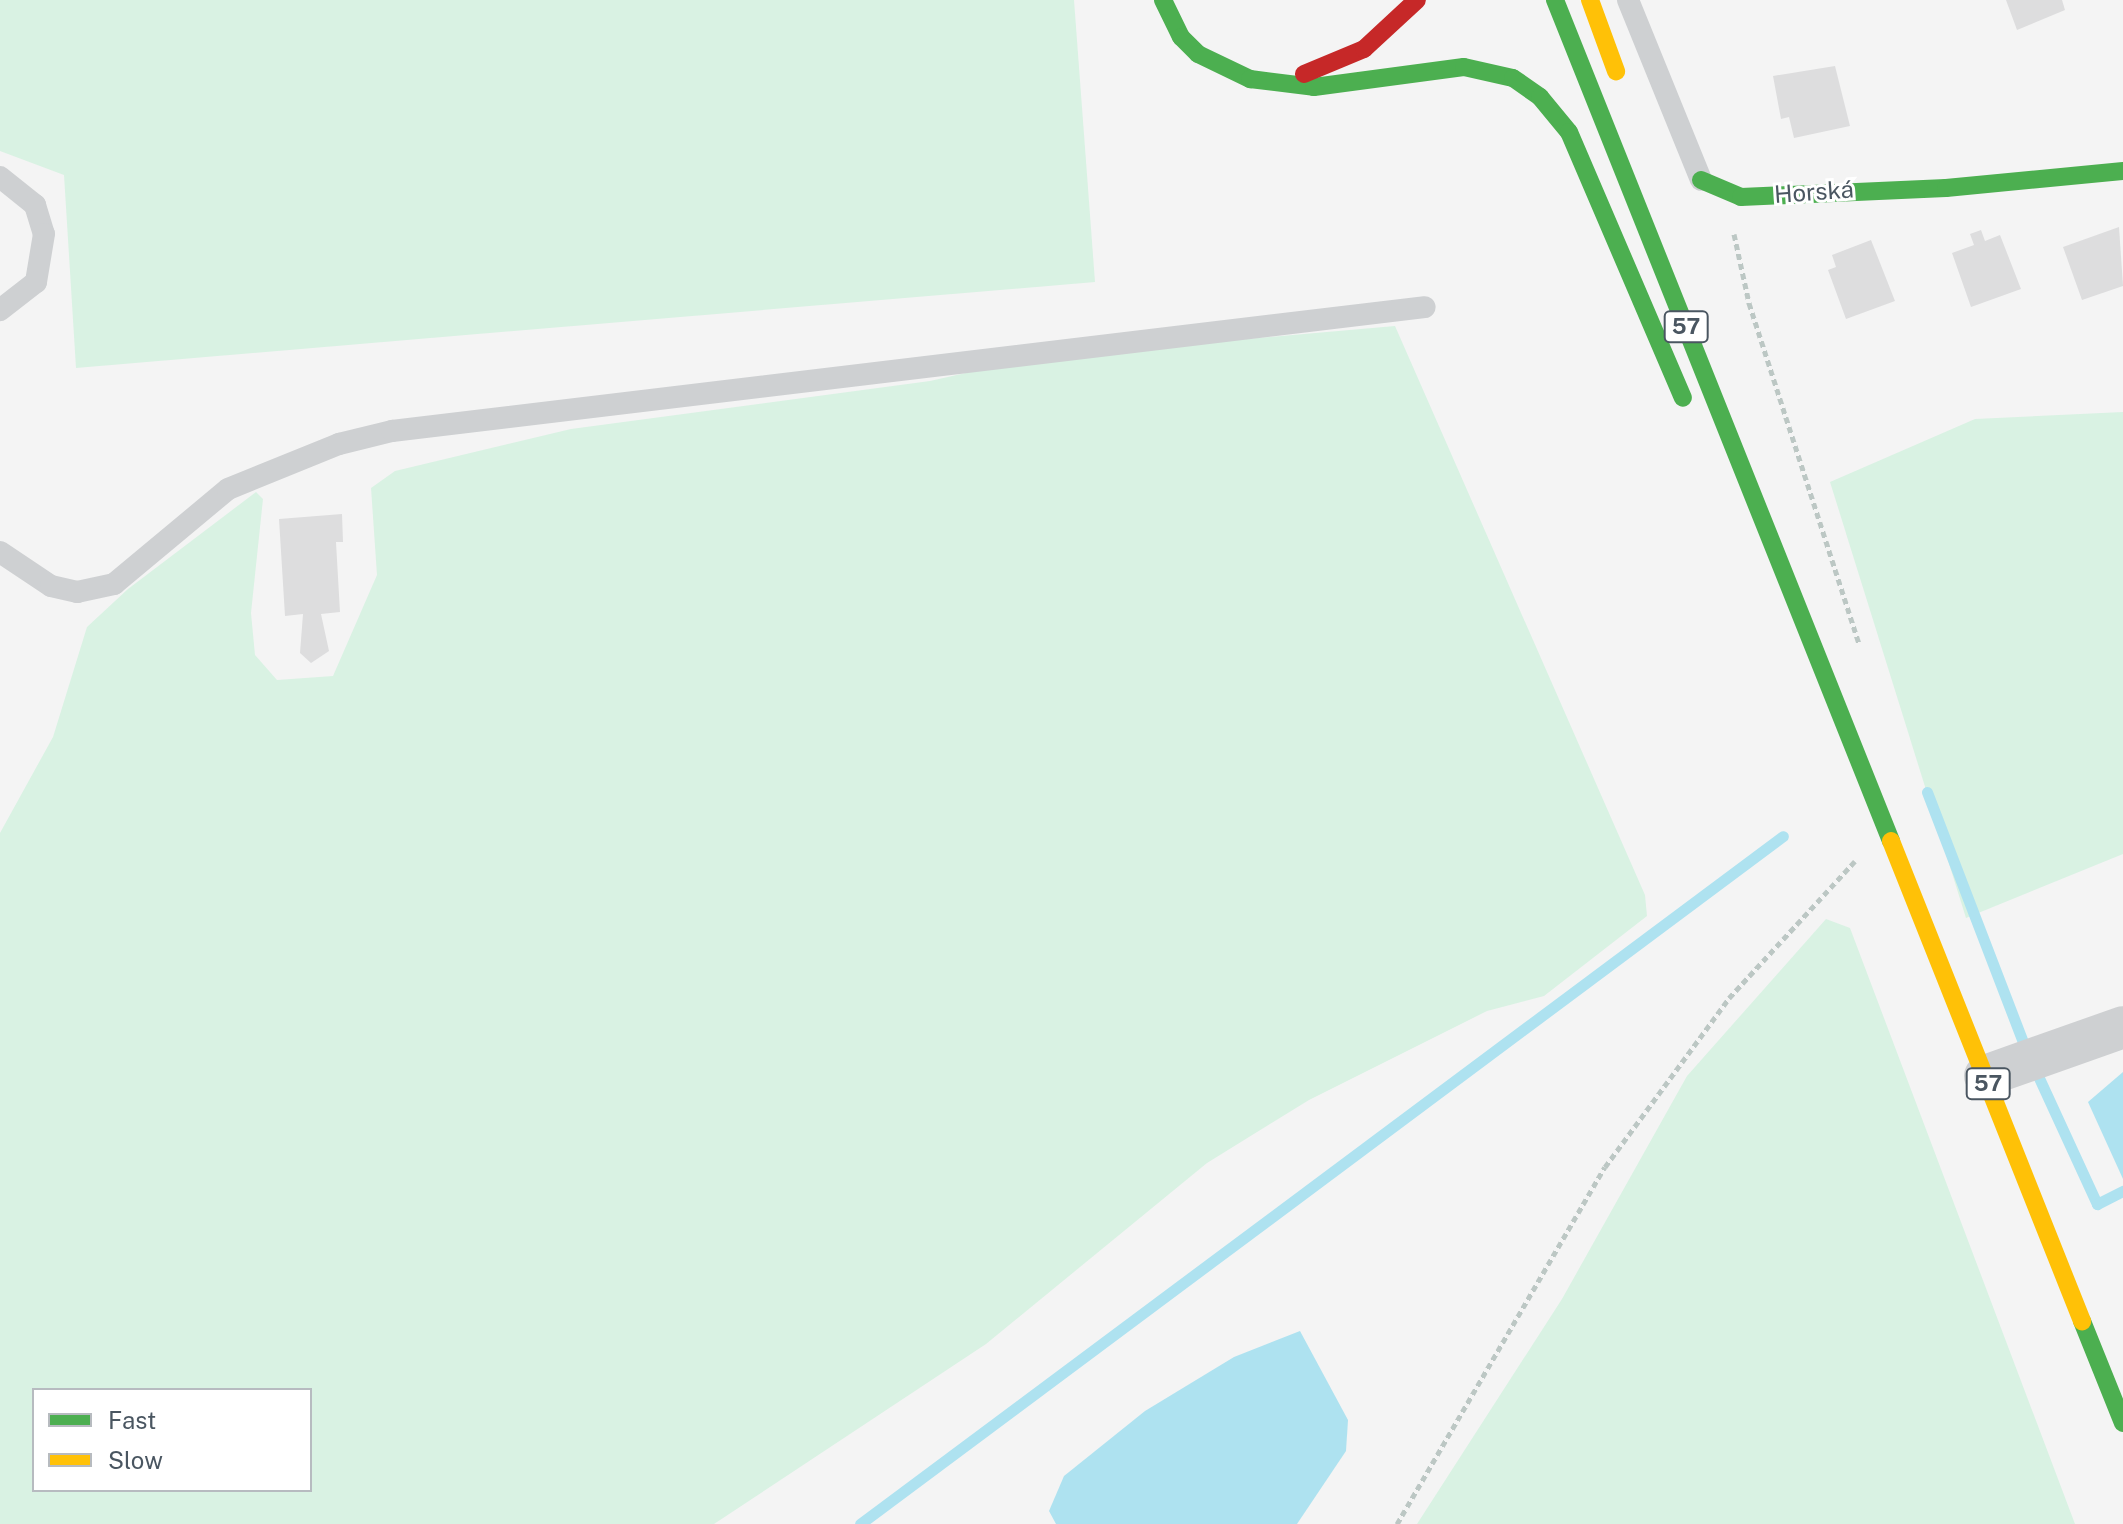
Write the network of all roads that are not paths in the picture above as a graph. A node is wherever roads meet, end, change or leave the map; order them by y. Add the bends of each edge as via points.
1 (1163, 0) edge
2 (1417, 0) edge
3 (1555, 0) edge
4 (1590, 0) edge
5 (1628, 0) edge
6 (1279, 82) junction
7 (1624, 91) dead end
8 (2123, 171) edge
9 (0, 177) edge
10 (1701, 180) joint
11 (1425, 307) dead end
12 (0, 310) edge
13 (1693, 422) dead end
14 (1796, 547) dead end
15 (0, 552) edge
16 (1816, 655) junction
17 (1804, 679) dead end
18 (1851, 746) junction
19 (2123, 1027) edge
20 (1985, 1076) junction
21 (2123, 1423) edge

1 - 6 main road via 1181,37 1198,54 1234,75
2 - 6 main road via 1364,49
3 - 16 main road, 57
4 - 7 main road
5 - 10 lane, Horská
6 - 13 main road via 1350,84 1464,67 1513,78 1540,97 1569,132
8 - 10 main road, Horská via 1946,188 1741,197
9 - 12 lane via 35,205 44,251 36,282
11 - 15 lane via 392,431 339,444 228,489 114,584 77,592 51,586
14 - 16 main road
16 - 18 main road, 57
17 - 18 main road
18 - 20 main road, 57
19 - 20 street
20 - 21 main road, 57

